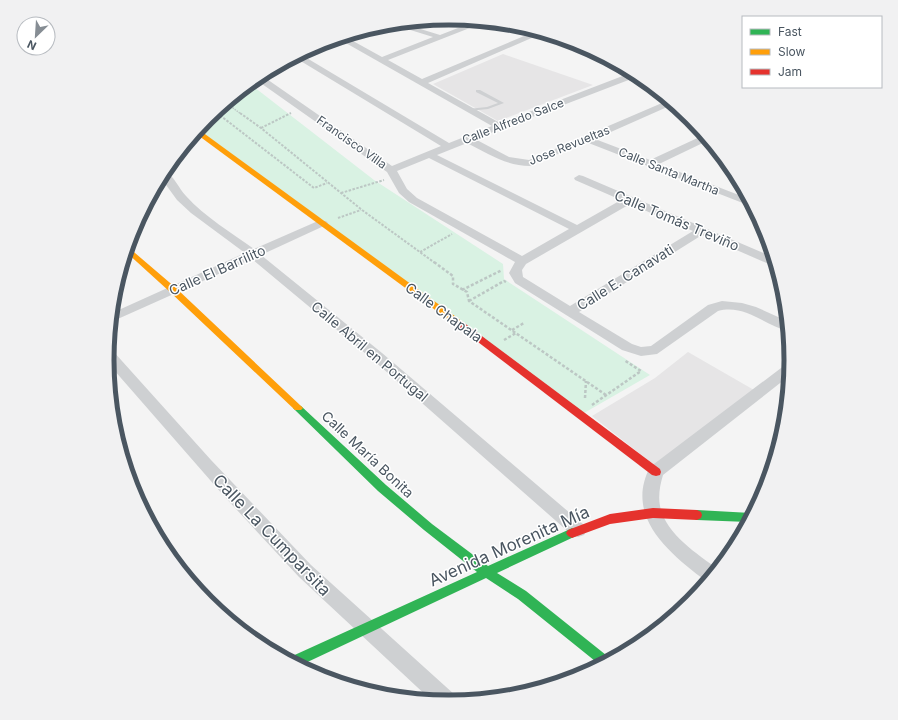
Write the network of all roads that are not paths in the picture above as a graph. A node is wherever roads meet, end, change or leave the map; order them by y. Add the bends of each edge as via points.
1 (469, 26) edge
2 (409, 28) edge
3 (533, 35) edge
4 (440, 37) junction
5 (347, 41) edge
6 (303, 59) edge
7 (381, 60) junction
8 (628, 77) edge
9 (263, 81) edge
10 (421, 83) junction
11 (478, 91) dead end
12 (666, 104) edge
13 (470, 110) junction
14 (499, 126) junction
15 (201, 134) edge
16 (467, 139) junction
17 (587, 139) junction
18 (703, 142) edge
19 (448, 146) junction
20 (428, 154) junction
21 (651, 164) junction
22 (386, 172) junction
23 (579, 178) dead end
24 (167, 179) edge
25 (629, 200) junction
26 (743, 200) edge
27 (322, 223) junction
28 (577, 229) junction
29 (701, 231) junction
30 (132, 252) edge
31 (253, 254) junction
32 (768, 259) edge
33 (522, 261) junction
34 (173, 290) junction
35 (571, 311) junction
36 (117, 315) edge
37 (782, 324) edge
38 (114, 361) edge
39 (783, 374) edge
40 (656, 472) junction
41 (653, 513) junction
42 (744, 518) edge
43 (578, 530) junction
44 (486, 572) junction
45 (708, 572) edge
46 (365, 628) junction
47 (601, 658) edge
48 (299, 659) edge
49 (440, 695) edge

1 - 4 street
2 - 4 street
3 - 10 street
4 - 7 street
5 - 7 street
6 - 19 street
7 - 10 street
8 - 14 street, Calle Alfredo Salce
9 - 22 street, Francisco Villa
10 - 13 street
11 - 13 lane via 502,103
12 - 17 street, Jose Revueltas
13 - 14 street
14 - 16 street, Calle Alfredo Salce
15 - 27 street, Calle Chapala
16 - 17 street, Jose Revueltas via 508,160 523,164
16 - 19 street, Calle Alfredo Salce
17 - 21 street, Calle Santa Martha
18 - 21 street
19 - 20 street, Calle Alfredo Salce
20 - 22 street, Calle Alfredo Salce
20 - 28 street
21 - 26 street, Calle Santa Martha
22 - 33 street, Francisco Villa via 413,200
23 - 25 street, Calle Tomás Treviño
24 - 31 street, Calle Abril en Portugal via 181,198 195,211
25 - 28 street
25 - 29 street, Calle Tomás Treviño
27 - 31 street, Calle El Barrilito
27 - 40 street, Calle Chapala
28 - 33 street
29 - 32 street, Calle Tomás Treviño
29 - 35 street, Calle E. Canavati
30 - 34 street, Calle María Bonita
31 - 34 street, Calle El Barrilito
31 - 43 street, Calle Abril en Portugal via 377,356
33 - 35 street via 514,272 520,280
34 - 36 street, Calle El Barrilito
34 - 44 street, Calle María Bonita via 382,488 428,528
35 - 37 street via 641,352 656,350 713,308 729,304 748,309
38 - 46 street, Calle La Cumparsita via 224,487 306,572
39 - 40 street
40 - 41 street via 650,497
41 - 42 street, Avenida Morenita Mía
41 - 43 street, Avenida Morenita Mía via 610,519
41 - 45 street via 665,533 684,553
43 - 44 street, Avenida Morenita Mía
44 - 46 street, Avenida Morenita Mía
44 - 47 street, Calle María Bonita via 522,596
46 - 48 street, Avenida Morenita Mía
46 - 49 street, Calle La Cumparsita

